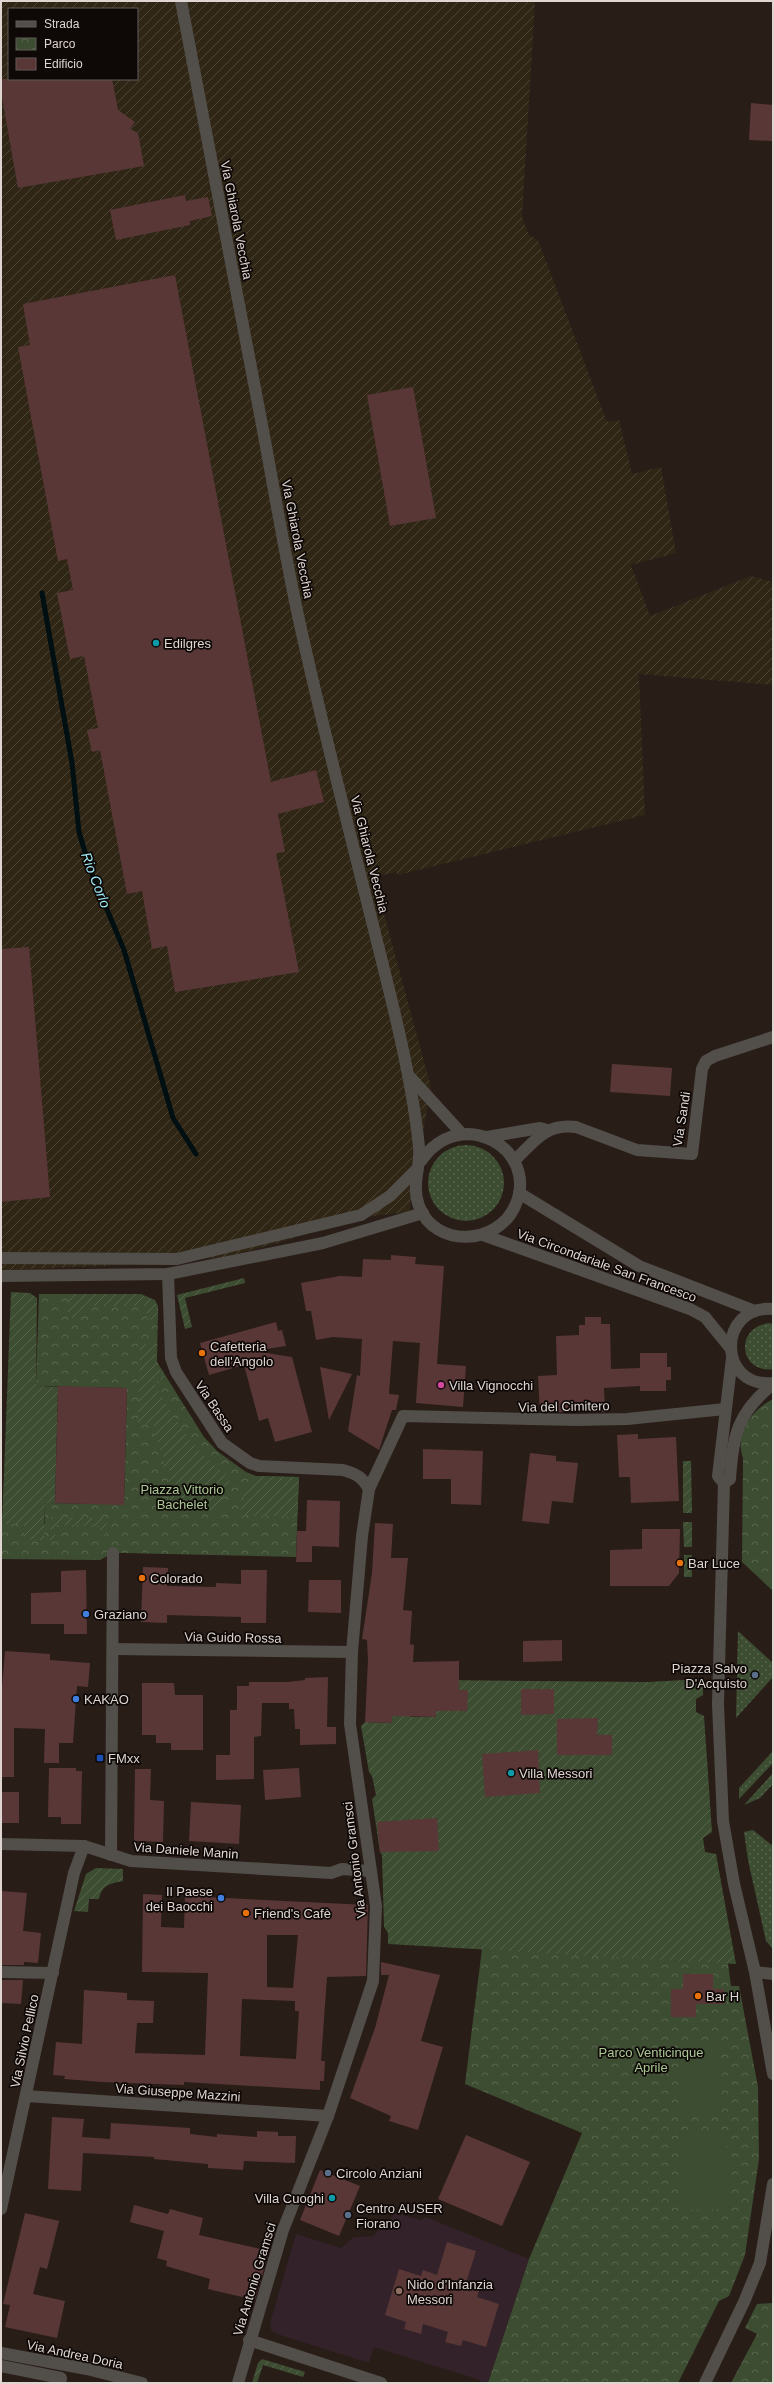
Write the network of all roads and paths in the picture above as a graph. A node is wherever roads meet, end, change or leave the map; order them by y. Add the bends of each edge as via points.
1 (181, 1) edge
2 (773, 1037) edge
3 (410, 1077) junction
4 (547, 1130) junction
5 (462, 1134) junction
6 (487, 1137) junction
7 (514, 1162) junction
8 (419, 1165) junction
9 (519, 1193) junction
10 (423, 1213) junction
11 (483, 1235) junction
12 (1, 1258) edge
13 (168, 1274) junction
14 (1, 1276) edge
15 (773, 1309) edge
16 (755, 1311) junction
17 (731, 1353) junction
18 (773, 1383) edge
19 (725, 1409) junction
20 (403, 1416) joint
21 (724, 1482) junction
22 (369, 1489) junction
23 (113, 1553) dead end
24 (113, 1649) junction
25 (352, 1652) junction
26 (1, 1844) edge
27 (84, 1846) junction
28 (111, 1855) junction
29 (370, 1871) junction
30 (1, 1972) edge
31 (755, 1972) junction
32 (53, 1973) junction
33 (773, 1974) edge
34 (768, 2017) edge
35 (773, 2074) edge
36 (26, 2096) junction
37 (328, 2116) junction
38 (773, 2184) edge
39 (1, 2209) edge
40 (249, 2340) junction
41 (1, 2353) edge
42 (1, 2366) edge
43 (60, 2383) edge
44 (142, 2383) edge
45 (238, 2383) edge
46 (381, 2383) edge
47 (705, 2383) edge

1 - 3 street, Via Ghiarola Vecchia via 296,606
2 - 4 street, Via Sandi via 706,1061 702,1069 692,1154 637,1150 576,1127 561,1126
3 - 5 street, Via Ghiarola Vecchia
3 - 8 street, Via Ghiarola Vecchia
4 - 6 street, Via Sandi via 540,1128
4 - 7 street
5 - 6 street
5 - 8 street via 437,1143
6 - 7 street via 506,1151
7 - 9 street via 519,1178
8 - 10 street via 415,1190
8 - 12 street via 390,1196 361,1215 177,1259
9 - 11 street via 507,1219 495,1230
9 - 16 street, Via Circondariale San Francesco via 639,1266
10 - 11 street via 437,1228 451,1235 467,1238
10 - 13 street via 323,1243
11 - 17 street, Via Circondariale San Francesco via 690,1309 704,1317
13 - 14 street
13 - 22 street, Via Bassa via 171,1358 176,1372 222,1443 250,1463 259,1466 343,1470 356,1473
15 - 16 street
16 - 17 street via 736,1326
17 - 18 street, Via Circondariale San Francesco via 738,1368 746,1376 763,1383
17 - 19 street
18 - 21 street via 747,1409 739,1425 733,1443 730,1479
19 - 20 street, Via del Cimitero via 591,1420 520,1421
19 - 21 street via 718,1476
20 - 22 street, Via Antonio Gramsci
21 - 31 street via 718,1704 719,1768 725,1834
22 - 25 street, Via Antonio Gramsci via 362,1536
23 - 24 street
24 - 25 street, Via Guido Rossa
24 - 28 street
25 - 29 street, Via Antonio Gramsci via 350,1724
26 - 27 street, Via Daniele Manin
27 - 28 street, Via Daniele Manin
27 - 32 street, Via Silvio Pellico via 74,1873
28 - 29 street, Via Daniele Manin via 131,1861 306,1872 331,1873 342,1869
29 - 37 street, Via Antonio Gramsci via 376,1906 373,1981
30 - 32 street
31 - 33 street
31 - 34 street
32 - 36 street, Via Silvio Pellico
34 - 35 street
36 - 37 street, Via Giuseppe Mazzini
36 - 39 street, Via Silvio Pellico
37 - 40 street, Via Antonio Gramsci via 282,2230
38 - 47 street via 760,2263
40 - 45 street, Via Antonio Gramsci
40 - 46 street
41 - 44 street, Via Andrea Doria via 87,2369
42 - 43 street via 61,2378

